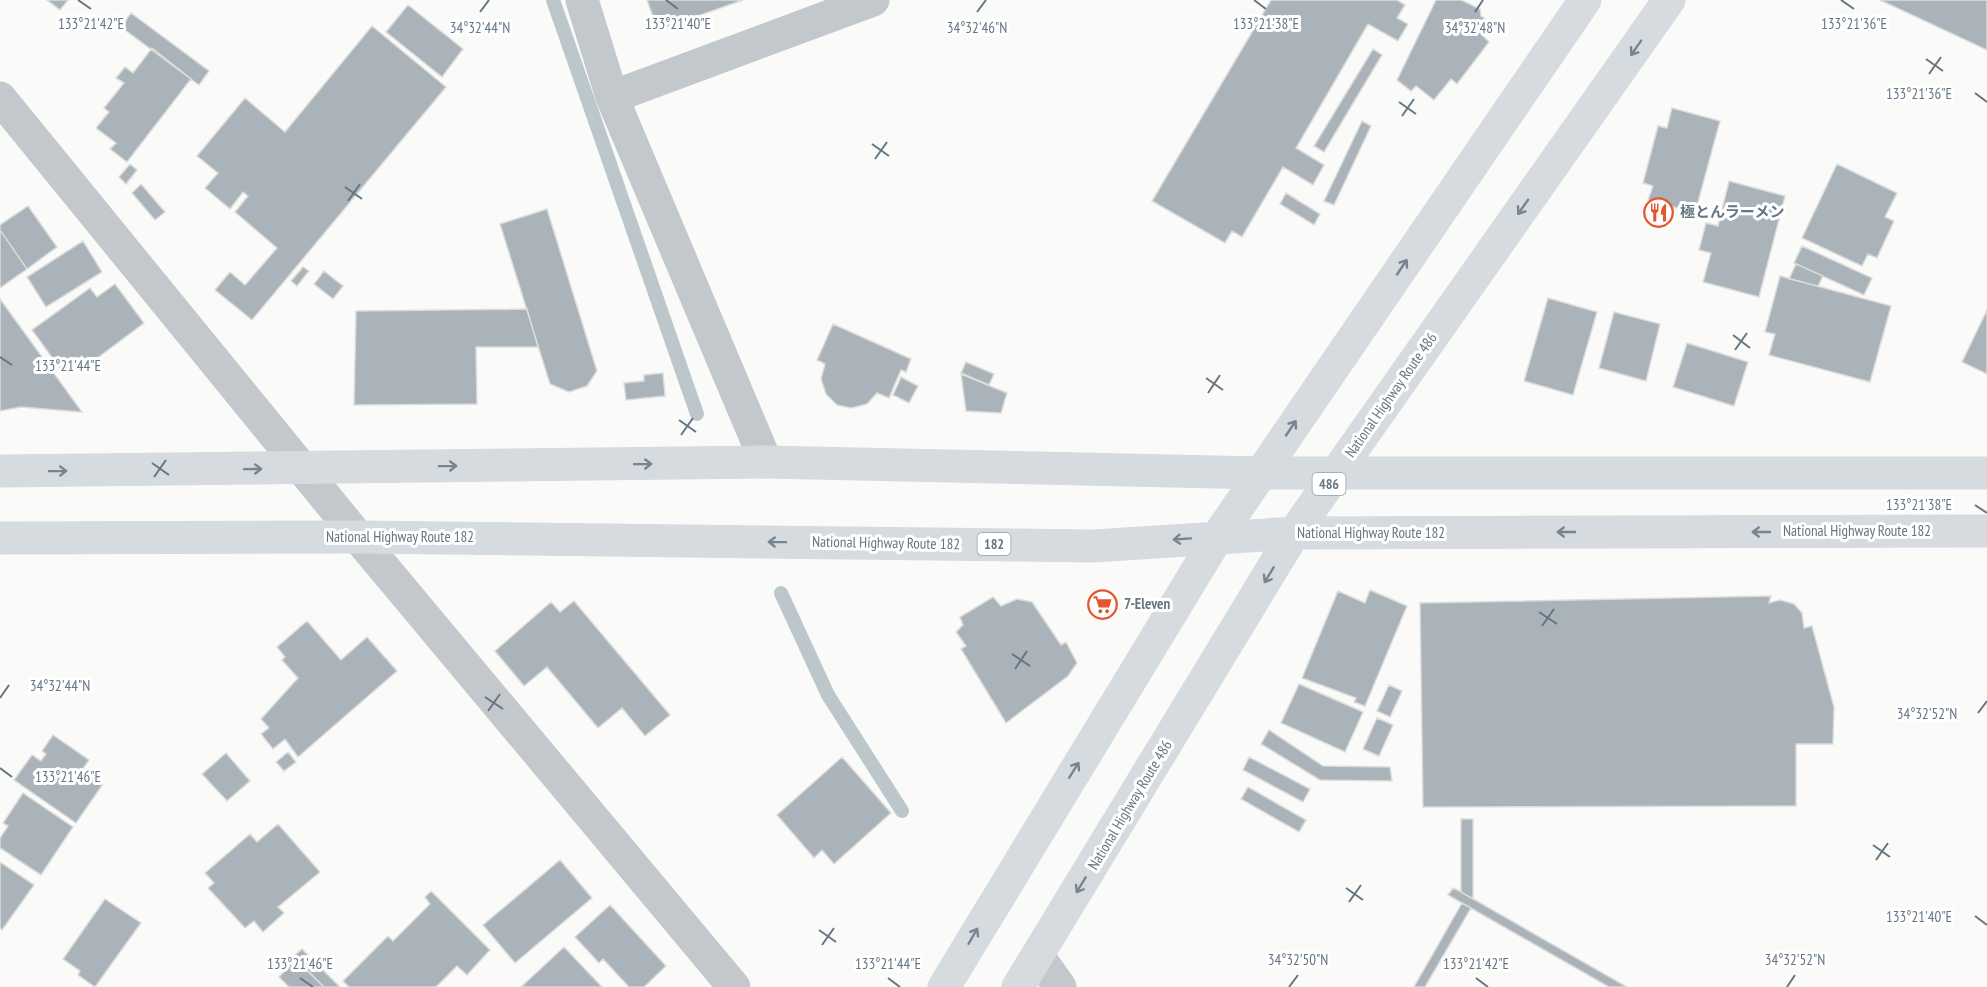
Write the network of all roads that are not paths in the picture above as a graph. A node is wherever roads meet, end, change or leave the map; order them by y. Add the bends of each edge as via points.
1 (582, 0) edge
2 (873, 0) edge
3 (1585, 0) edge
4 (1669, 0) edge
5 (612, 97) junction
6 (0, 98) edge
7 (766, 462) junction
8 (303, 468) junction
9 (0, 471) edge
10 (1337, 472) junction
11 (1261, 473) junction
12 (1987, 473) edge
13 (1987, 531) edge
14 (1294, 533) junction
15 (1218, 536) junction
16 (358, 537) junction
17 (0, 538) edge
18 (1038, 956) junction
19 (734, 987) edge
20 (944, 987) edge
21 (1018, 987) edge
22 (1060, 987) edge

1 - 5 street
2 - 5 street
11 -> 3 highway
4 -> 10 highway, National Highway Route 486 / 486
5 - 7 street
6 - 8 street
8 -> 7 highway
7 - 11 highway
9 -> 8 highway
8 - 16 street
10 - 11 highway
10 - 12 highway
10 - 14 highway, National Highway Route 486 / 486
11 - 15 highway
13 -> 14 highway, National Highway Route 182 / 182
14 - 15 highway, National Highway Route 182 / 182
14 -> 18 highway, National Highway Route 486 / 486
15 -> 16 highway, National Highway Route 182 / 182 via 1094,546
20 -> 15 highway
16 - 17 highway, National Highway Route 182 / 182
16 - 19 street
18 - 21 highway, National Highway Route 486 / 486
18 - 22 street

